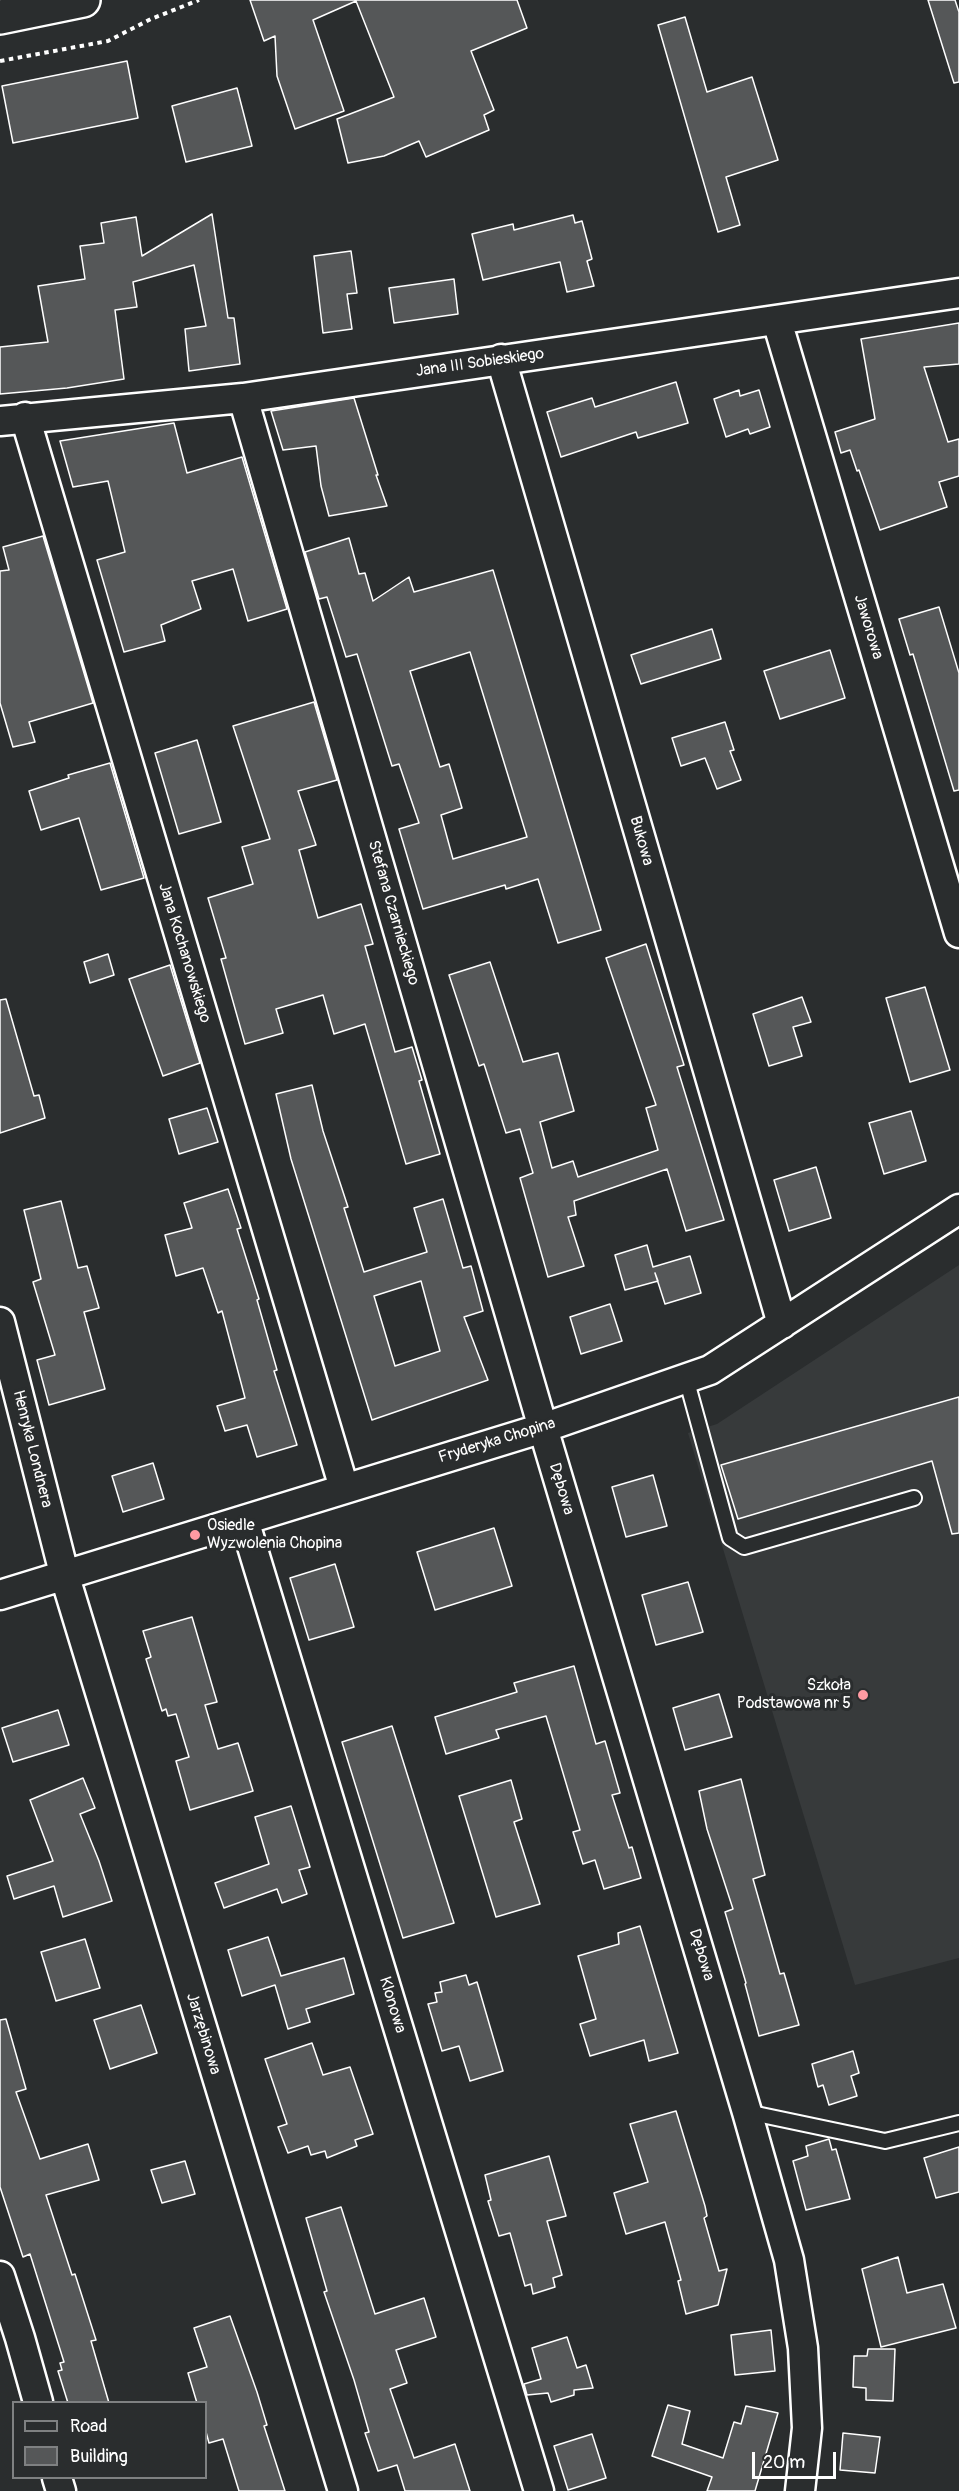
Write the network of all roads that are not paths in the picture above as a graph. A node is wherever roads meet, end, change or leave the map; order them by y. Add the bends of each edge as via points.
1 (83, 0) edge
2 (0, 17) edge
3 (959, 293) edge
4 (777, 321) junction
5 (501, 359) junction
6 (243, 398) junction
7 (13, 419) edge
8 (959, 933) edge
9 (959, 1209) edge
10 (0, 1322) edge
11 (782, 1324) junction
12 (686, 1378) junction
13 (543, 1428) junction
14 (344, 1488) junction
15 (914, 1498) dead end
16 (244, 1520) junction
17 (64, 1576) junction
18 (0, 1595) edge
19 (747, 2112) junction
20 (959, 2123) edge
21 (0, 2276) edge
22 (37, 2401) edge
23 (343, 2491) edge
24 (539, 2491) edge
25 (800, 2491) edge

1 - 2 street
3 - 4 street, Jana III Sobieskiego
4 - 5 street, Jana III Sobieskiego
4 - 8 street, Jaworowa
5 - 6 street, Jana III Sobieskiego
5 - 11 street, Bukowa
6 - 7 street, Jana III Sobieskiego
6 - 13 street, Stefana Czarnieckiego
7 - 14 street, Jana Kochanowskiego
9 - 11 street, Fryderyka Chopina
10 - 17 street, Henryka Londnera
11 - 12 street, Fryderyka Chopina via 710,1370
12 - 13 street, Fryderyka Chopina
12 - 15 lane via 730,1538 744,1547
13 - 14 street, Fryderyka Chopina
13 - 19 street, Dębowa
14 - 16 street, Fryderyka Chopina
16 - 17 street, Fryderyka Chopina
16 - 24 street, Klonowa
17 - 18 street, Fryderyka Chopina
17 - 23 street, Jarzębinowa
19 - 20 lane via 885,2141
19 - 25 street, Dębowa via 789,2260 803,2348 807,2428
21 - 22 street

